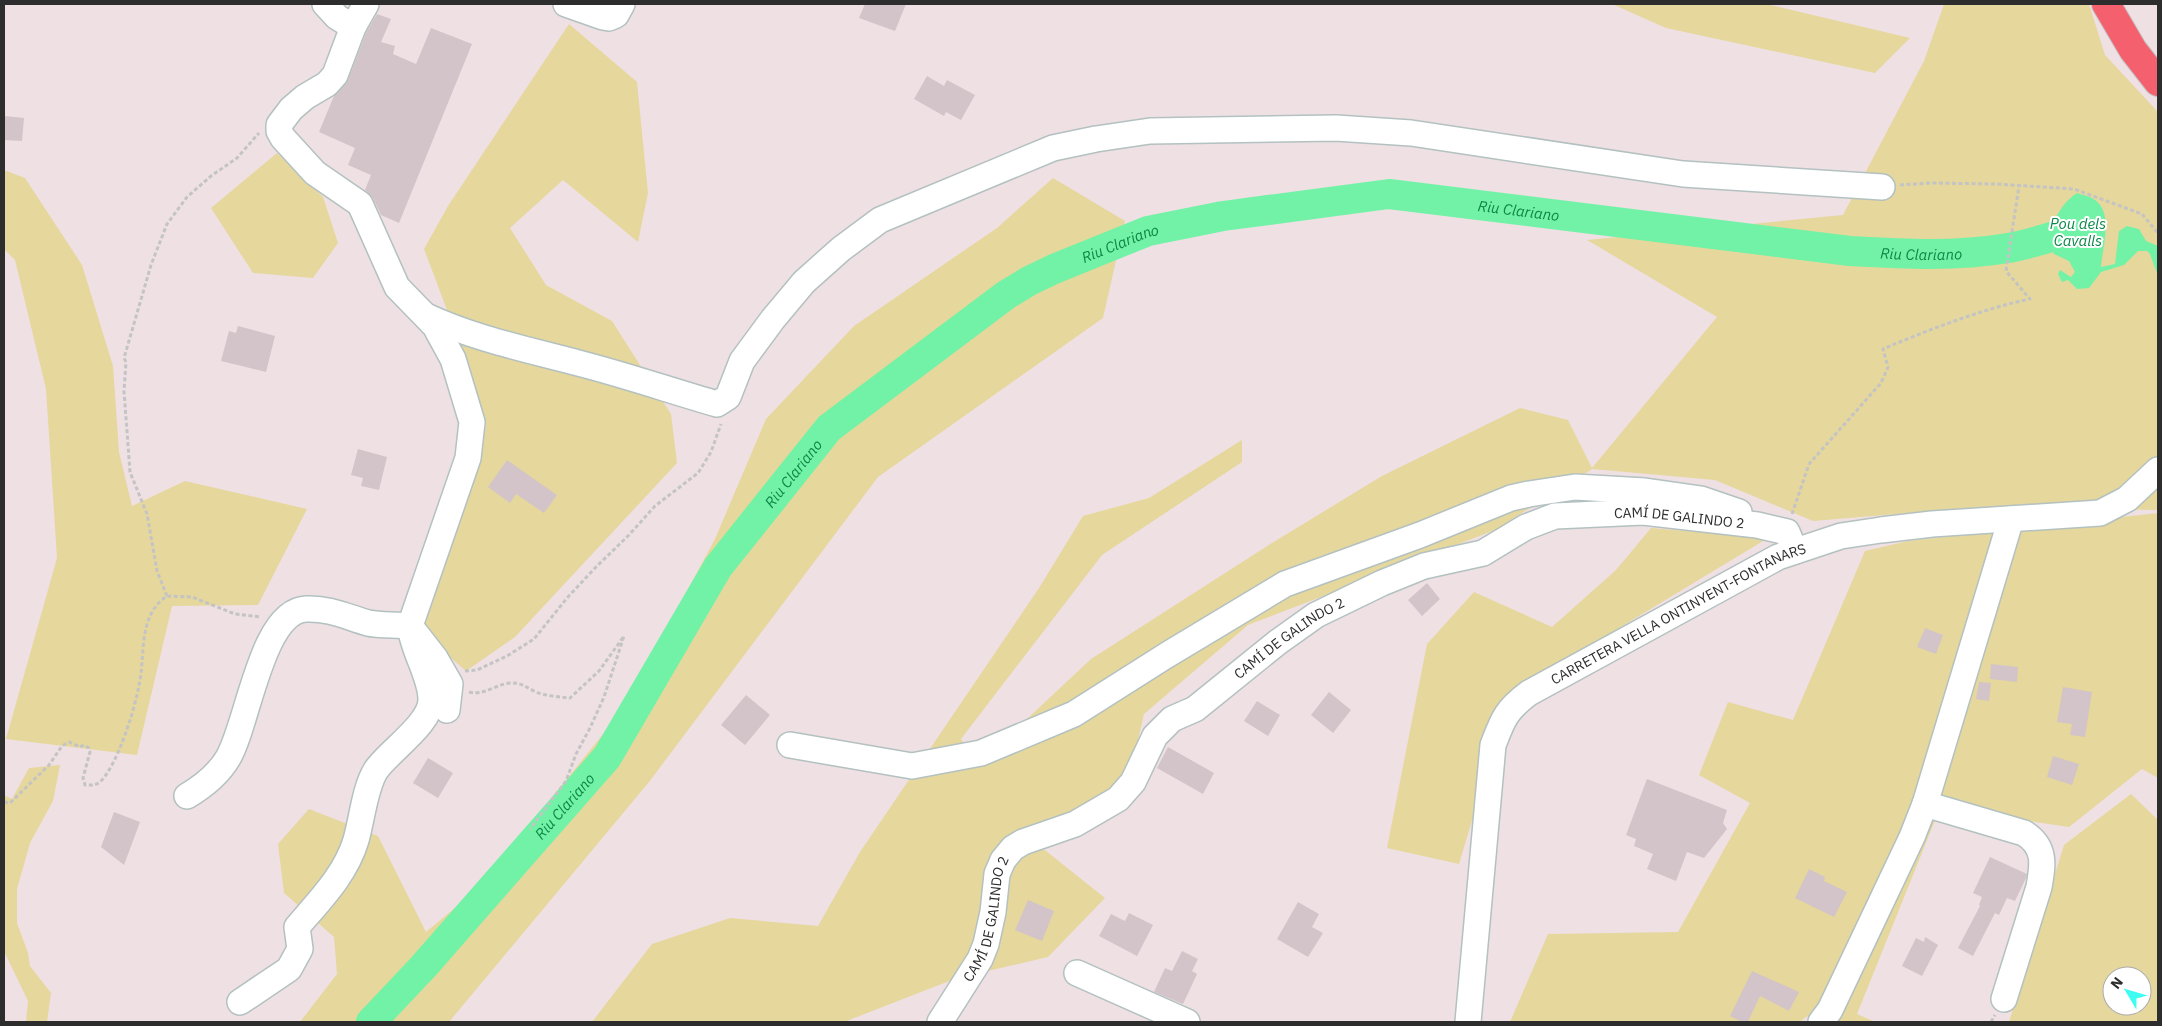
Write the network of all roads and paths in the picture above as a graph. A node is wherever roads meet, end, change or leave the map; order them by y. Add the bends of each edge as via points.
1 (325, 4) edge
2 (366, 4) edge
3 (566, 4) edge
4 (622, 4) edge
5 (2106, 4) edge
6 (353, 27) junction
7 (2158, 82) edge
8 (280, 125) junction
9 (2019, 186) junction
10 (1882, 187) joint
11 (2158, 233) edge
12 (426, 316) junction
13 (722, 401) junction
14 (2158, 470) edge
15 (2012, 520) junction
16 (1757, 525) junction
17 (1791, 542) junction
18 (167, 596) junction
19 (283, 619) junction
20 (410, 626) junction
21 (447, 678) junction
22 (447, 710) dead end
23 (790, 745) dead end
24 (187, 796) dead end
25 (4, 802) edge
26 (1925, 804) junction
27 (530, 829) dead end
28 (1077, 973) dead end
29 (2004, 999) dead end
30 (240, 1002) dead end
31 (940, 1022) edge
32 (1187, 1022) edge
33 (1468, 1022) edge
34 (1821, 1022) edge

1 - 6 street
2 - 6 street
3 - 4 street via 609,18 616,15
5 - 7 main road
6 - 8 street via 335,75 327,84 305,97
8 - 12 street via 283,138 315,173 360,204 397,287
8 - 18 path via 269,122 237,158 187,197 167,224 126,346 124,390 130,472 147,514 156,572
9 - 10 path via 1931,183
9 - 11 path via 2074,189 2142,214
9 - 17 path via 2006,271 2030,299 1883,349 1888,368 1881,383 1810,464
10 - 13 street via 1683,174 1411,133 1336,128 1150,131 1096,139 1053,148 880,220 804,282 742,361 728,397
12 - 13 street via 487,339 717,404
12 - 20 street via 453,359 472,422 468,458
13 - 21 path via 724,416 711,452 698,473 655,506 573,592 534,639 477,670
14 - 15 street, CARRETERA VELLA ONTINYENT-FONTANARS via 2127,499 2100,513
15 - 17 street, CARRETERA VELLA ONTINYENT-FONTANARS via 1932,524
15 - 26 street
16 - 17 street, CAMÍ DE GALINDO 2
16 - 23 street via 1742,513 1725,506 1668,494 1575,488 1511,498 1285,584 1074,714 980,753 912,766
16 - 31 street, CAMÍ DE GALINDO 2 via 1643,512 1555,516 1515,533 1483,553 1424,566 1316,615 1195,709 1172,719 1154,736 1133,782 1118,799 1076,824 1013,848 997,874 993,912 980,959
17 - 33 street, CARRETERA VELLA ONTINYENT-FONTANARS via 1778,558 1528,693 1512,706 1493,745
18 - 19 path via 192,597 235,614
18 - 25 path via 153,610 147,623 141,653 141,679 132,714 109,768 99,783 85,785 83,778 89,748 69,742 10,803
19 - 20 street via 304,609 338,612 370,623
19 - 24 street via 265,648 228,757 208,783
20 - 21 street
20 - 30 street via 432,700 425,718 376,771 344,869 297,927 300,949 289,969
21 - 22 street
21 - 27 path via 472,693 494,690 510,683 570,698 599,671 624,636 604,697 566,781
26 - 29 street via 2024,833 2038,847 2042,869 2039,887
26 - 34 street via 1830,1010
28 - 32 street

